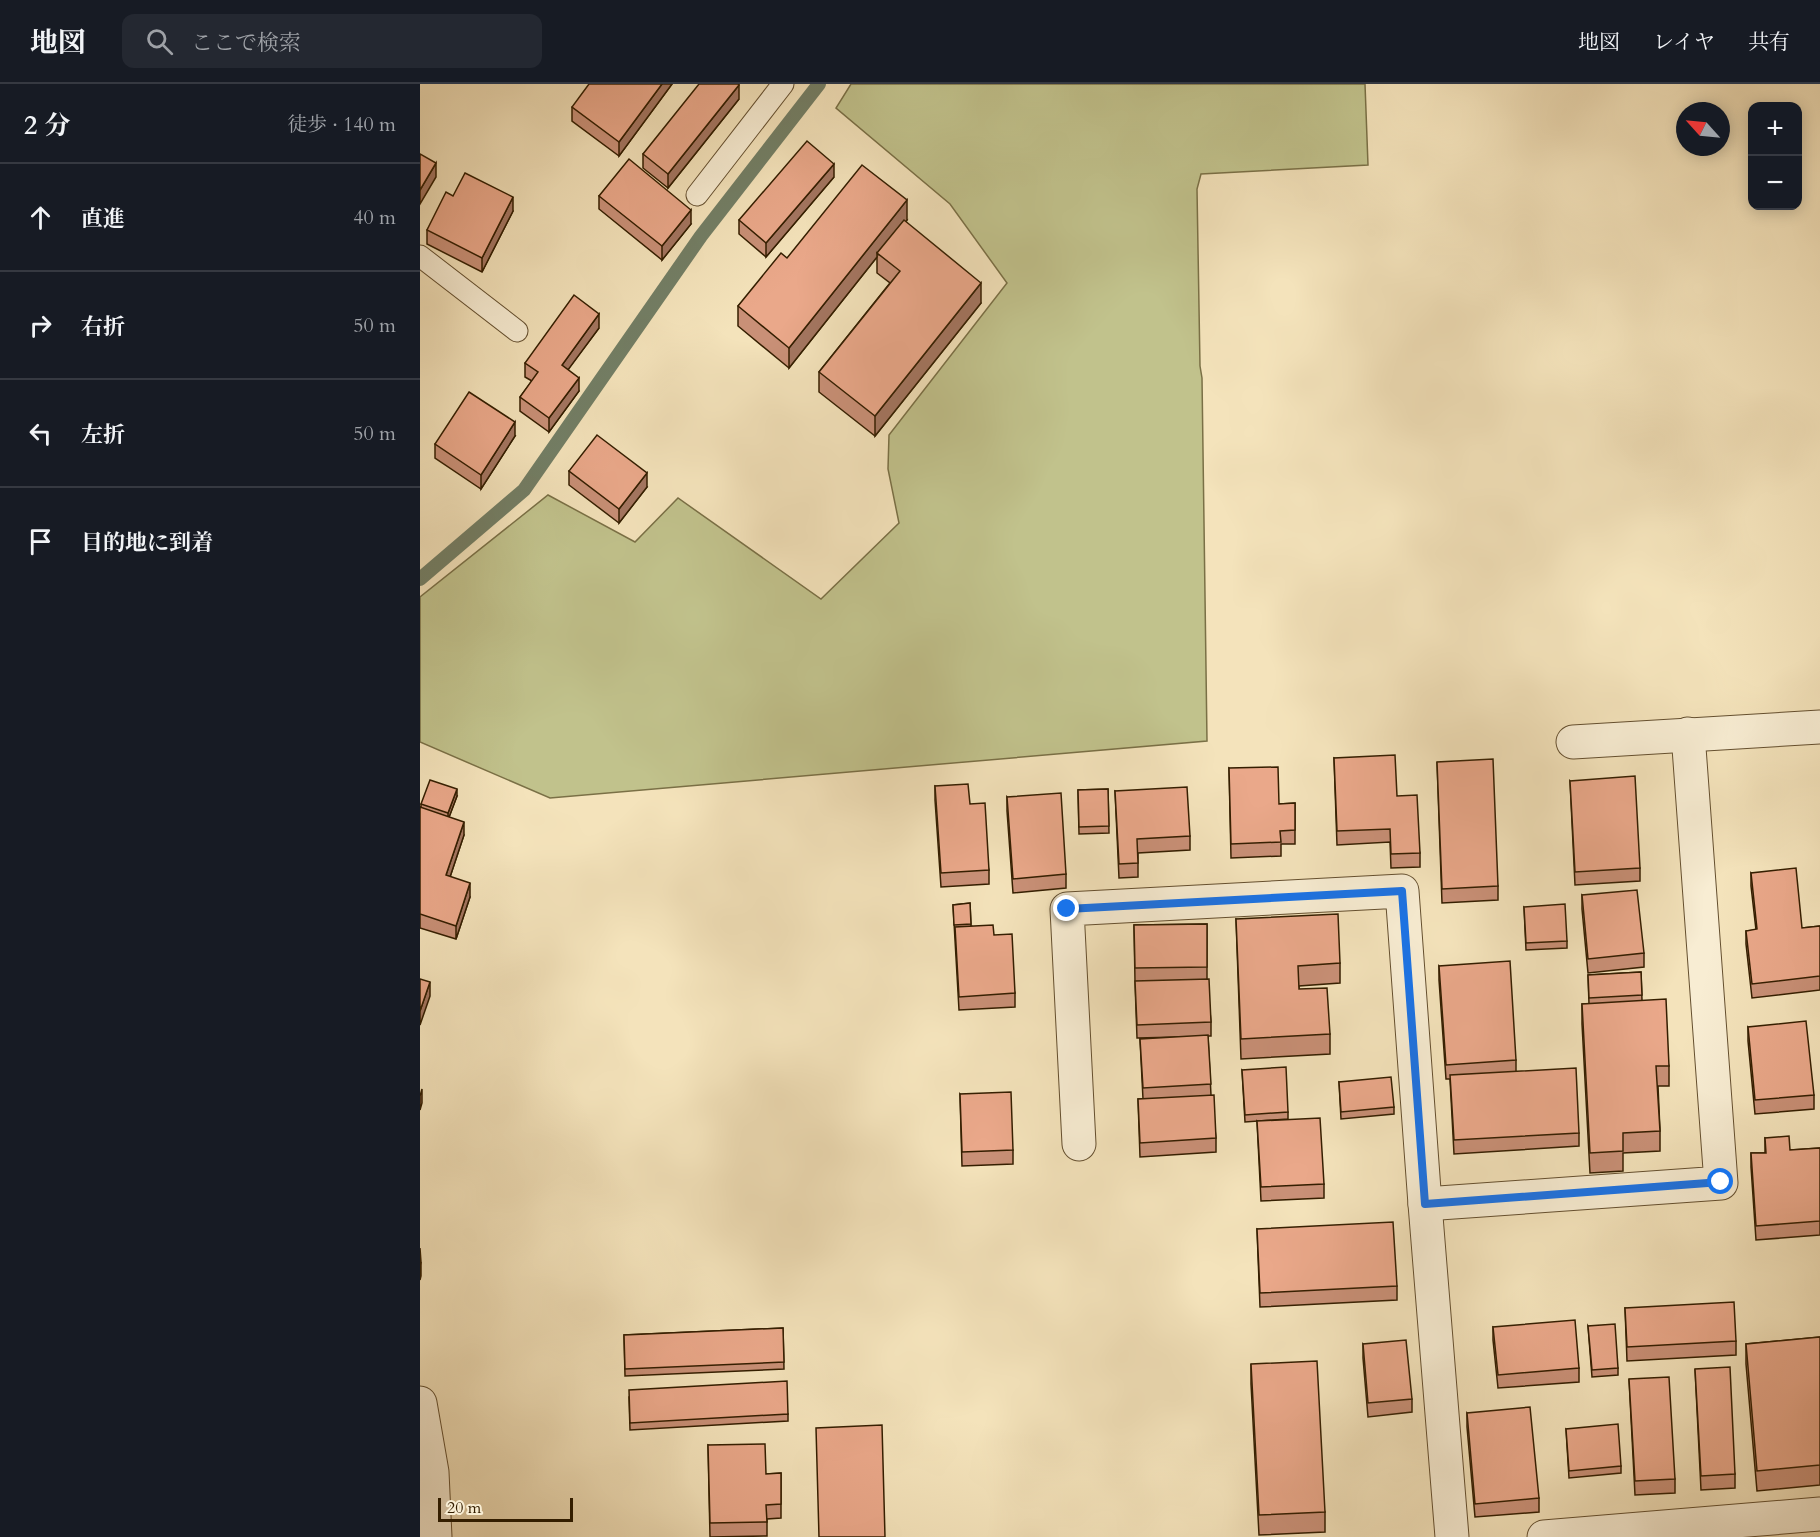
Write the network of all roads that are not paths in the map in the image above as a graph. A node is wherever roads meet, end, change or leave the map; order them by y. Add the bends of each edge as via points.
1 (783, 84) edge
2 (697, 195) dead end
3 (420, 256) edge
4 (517, 331) dead end
5 (1820, 727) edge
6 (1688, 734) junction
7 (1573, 742) dead end
8 (1079, 1144) dead end
9 (1425, 1204) junction
10 (420, 1403) edge
11 (1820, 1514) edge
12 (435, 1537) edge
13 (1452, 1537) edge
14 (1544, 1537) edge

1 - 2 lane
3 - 4 lane
5 - 6 street
6 - 7 street
6 - 9 street via 1721,1182
8 - 9 street via 1067,909 1402,891
9 - 13 street
10 - 12 street via 432,1472
11 - 14 street

